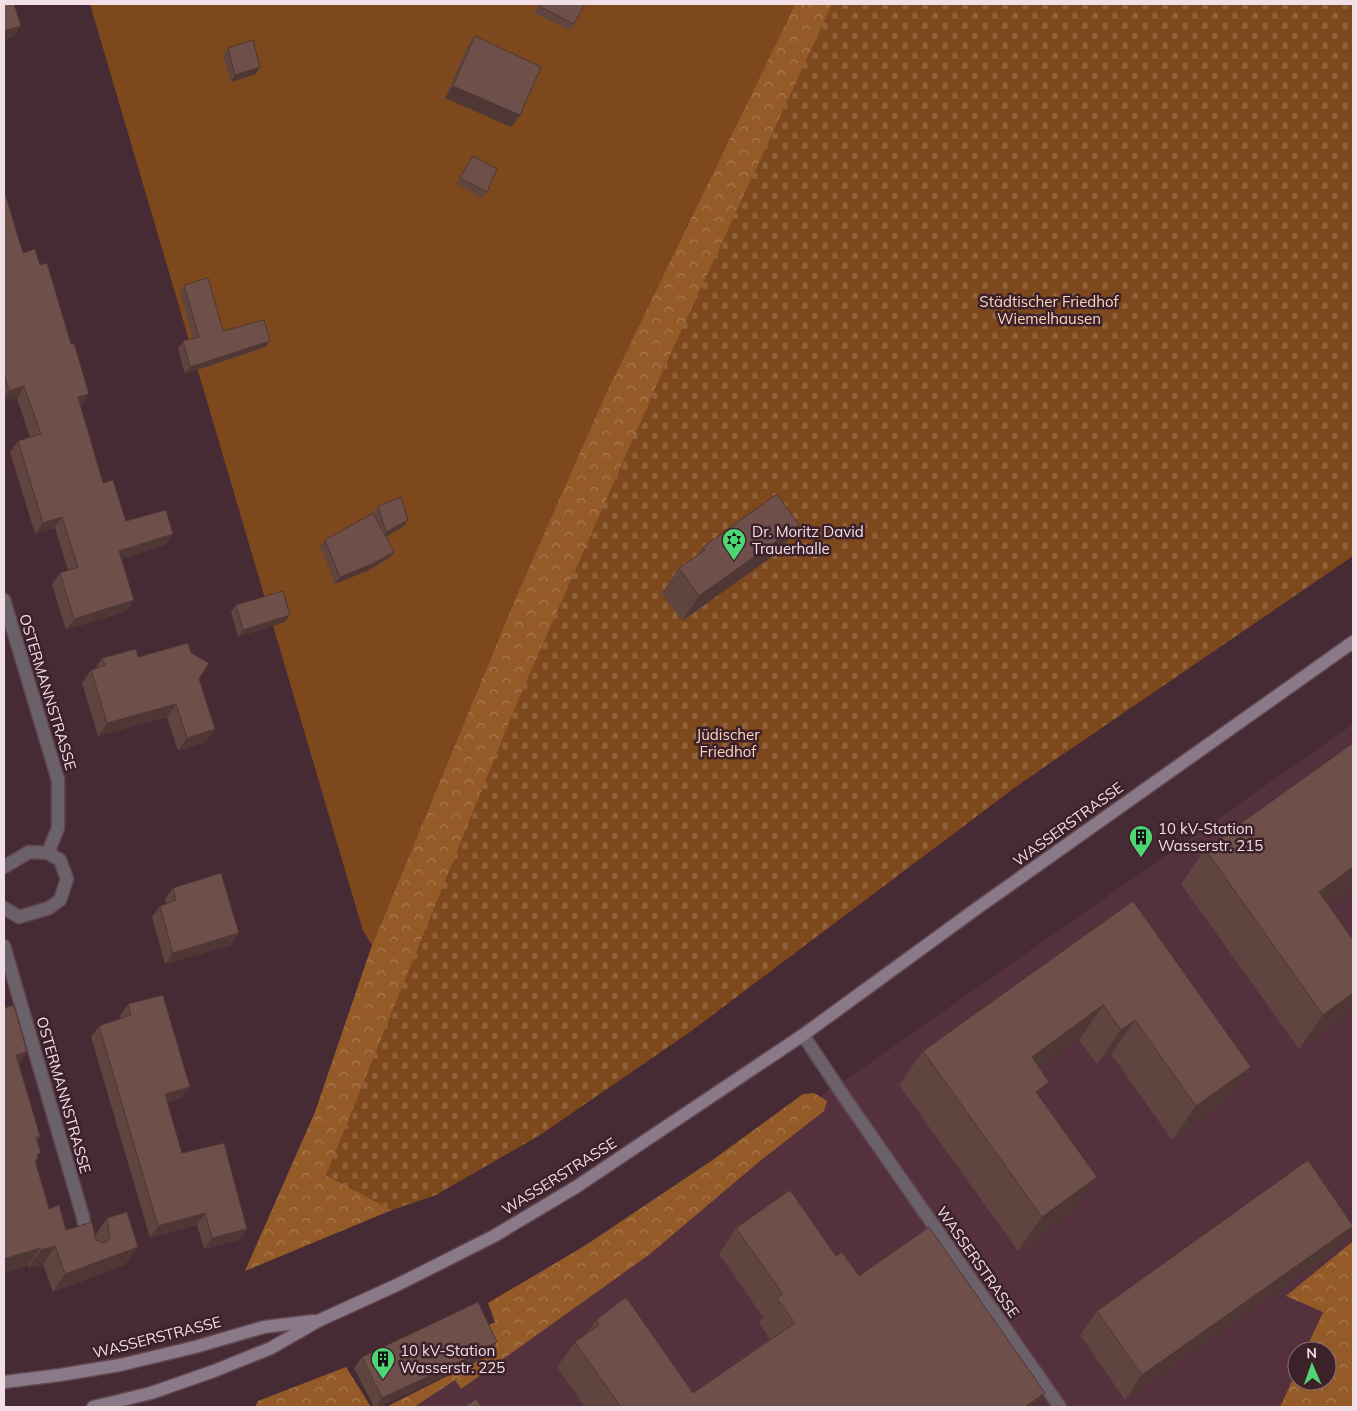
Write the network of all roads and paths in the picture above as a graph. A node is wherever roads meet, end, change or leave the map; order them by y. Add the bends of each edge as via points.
1 (4, 600) edge
2 (1353, 642) edge
3 (48, 854) junction
4 (4, 867) edge
5 (4, 913) edge
6 (4, 946) edge
7 (804, 1035) junction
8 (90, 1252) edge
9 (318, 1321) junction
10 (4, 1382) edge
11 (93, 1407) edge
12 (1060, 1407) edge

1 - 3 street, OSTERMANNSTRASSE via 58,780 58,828
2 - 7 main road, WASSERSTRASSE
3 - 4 street via 29,852
3 - 5 street via 60,860 67,879 60,900 49,908 19,917
6 - 8 street, OSTERMANNSTRASSE
7 - 9 main road, WASSERSTRASSE via 576,1187 502,1231
7 - 12 street, WASSERSTRASSE
9 - 10 main road, WASSERSTRASSE via 264,1326 120,1365
9 - 11 main road, WASSERSTRASSE via 271,1348 214,1371 151,1393

